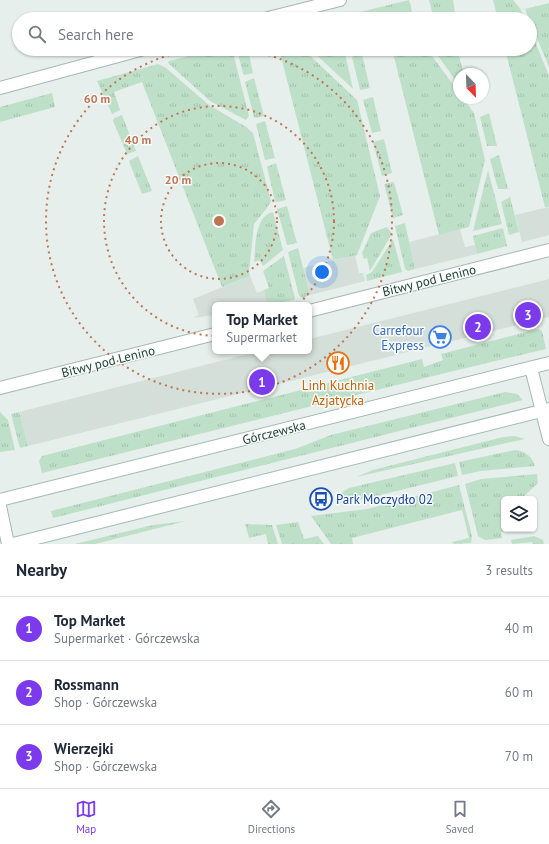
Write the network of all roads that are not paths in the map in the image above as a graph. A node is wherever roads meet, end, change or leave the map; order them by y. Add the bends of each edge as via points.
1 (340, 0) edge
2 (292, 12) edge
3 (118, 56) edge
4 (0, 88) edge
5 (549, 250) edge
6 (312, 310) edge
7 (212, 335) edge
8 (549, 363) edge
9 (531, 368) junction
10 (0, 388) edge
11 (545, 410) edge
12 (549, 439) edge
13 (0, 500) edge
14 (0, 506) edge
15 (8, 544) edge
16 (13, 544) edge

1 - 2 main road
3 - 4 main road
5 - 6 main road, Bitwy pod Lenino
7 - 10 main road, Bitwy pod Lenino
8 - 9 main road, Górczewska
9 - 11 main road
9 - 13 main road, Górczewska
11 - 12 main road
11 - 16 main road
14 - 15 main road

